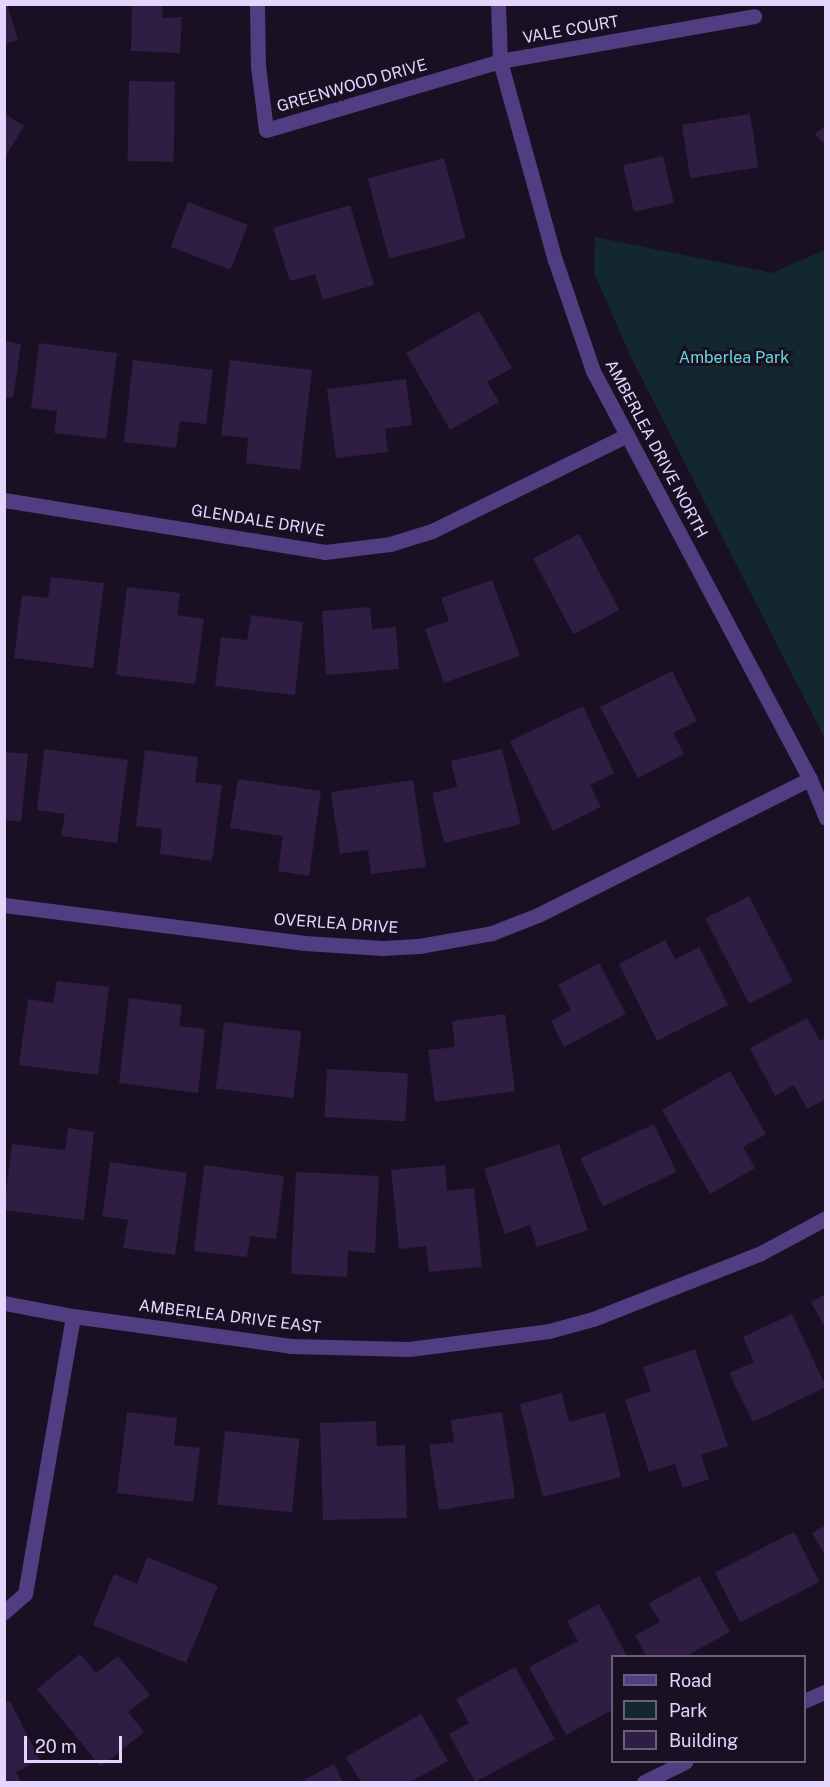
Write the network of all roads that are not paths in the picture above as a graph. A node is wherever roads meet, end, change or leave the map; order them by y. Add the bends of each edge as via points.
1 (257, 4) edge
2 (498, 4) edge
3 (754, 16) dead end
4 (500, 61) junction
5 (627, 435) junction
6 (4, 500) edge
7 (810, 779) junction
8 (825, 818) edge
9 (4, 905) edge
10 (825, 1218) edge
11 (4, 1303) edge
12 (73, 1316) junction
13 (4, 1612) edge
14 (825, 1691) edge
15 (806, 1700) edge
16 (681, 1763) edge
17 (644, 1782) edge

1 - 4 street, GREENWOOD DRIVE via 258,66 266,130
2 - 4 street, AMBERLEA DRIVE NORTH
3 - 4 street, VALE COURT
4 - 5 street, AMBERLEA DRIVE NORTH via 562,282 593,371
5 - 6 street, GLENDALE DRIVE via 432,531 390,544 325,552
5 - 7 street, AMBERLEA DRIVE NORTH
7 - 8 street, AMBERLEA DRIVE NORTH
7 - 9 street, OVERLEA DRIVE via 538,915 492,933 419,946 305,943
10 - 12 street, AMBERLEA DRIVE EAST via 760,1253 592,1319 549,1331 485,1341 409,1349 291,1346
11 - 12 street, AMBERLEA DRIVE EAST
12 - 13 street via 25,1594
14 - 15 street
16 - 17 street

